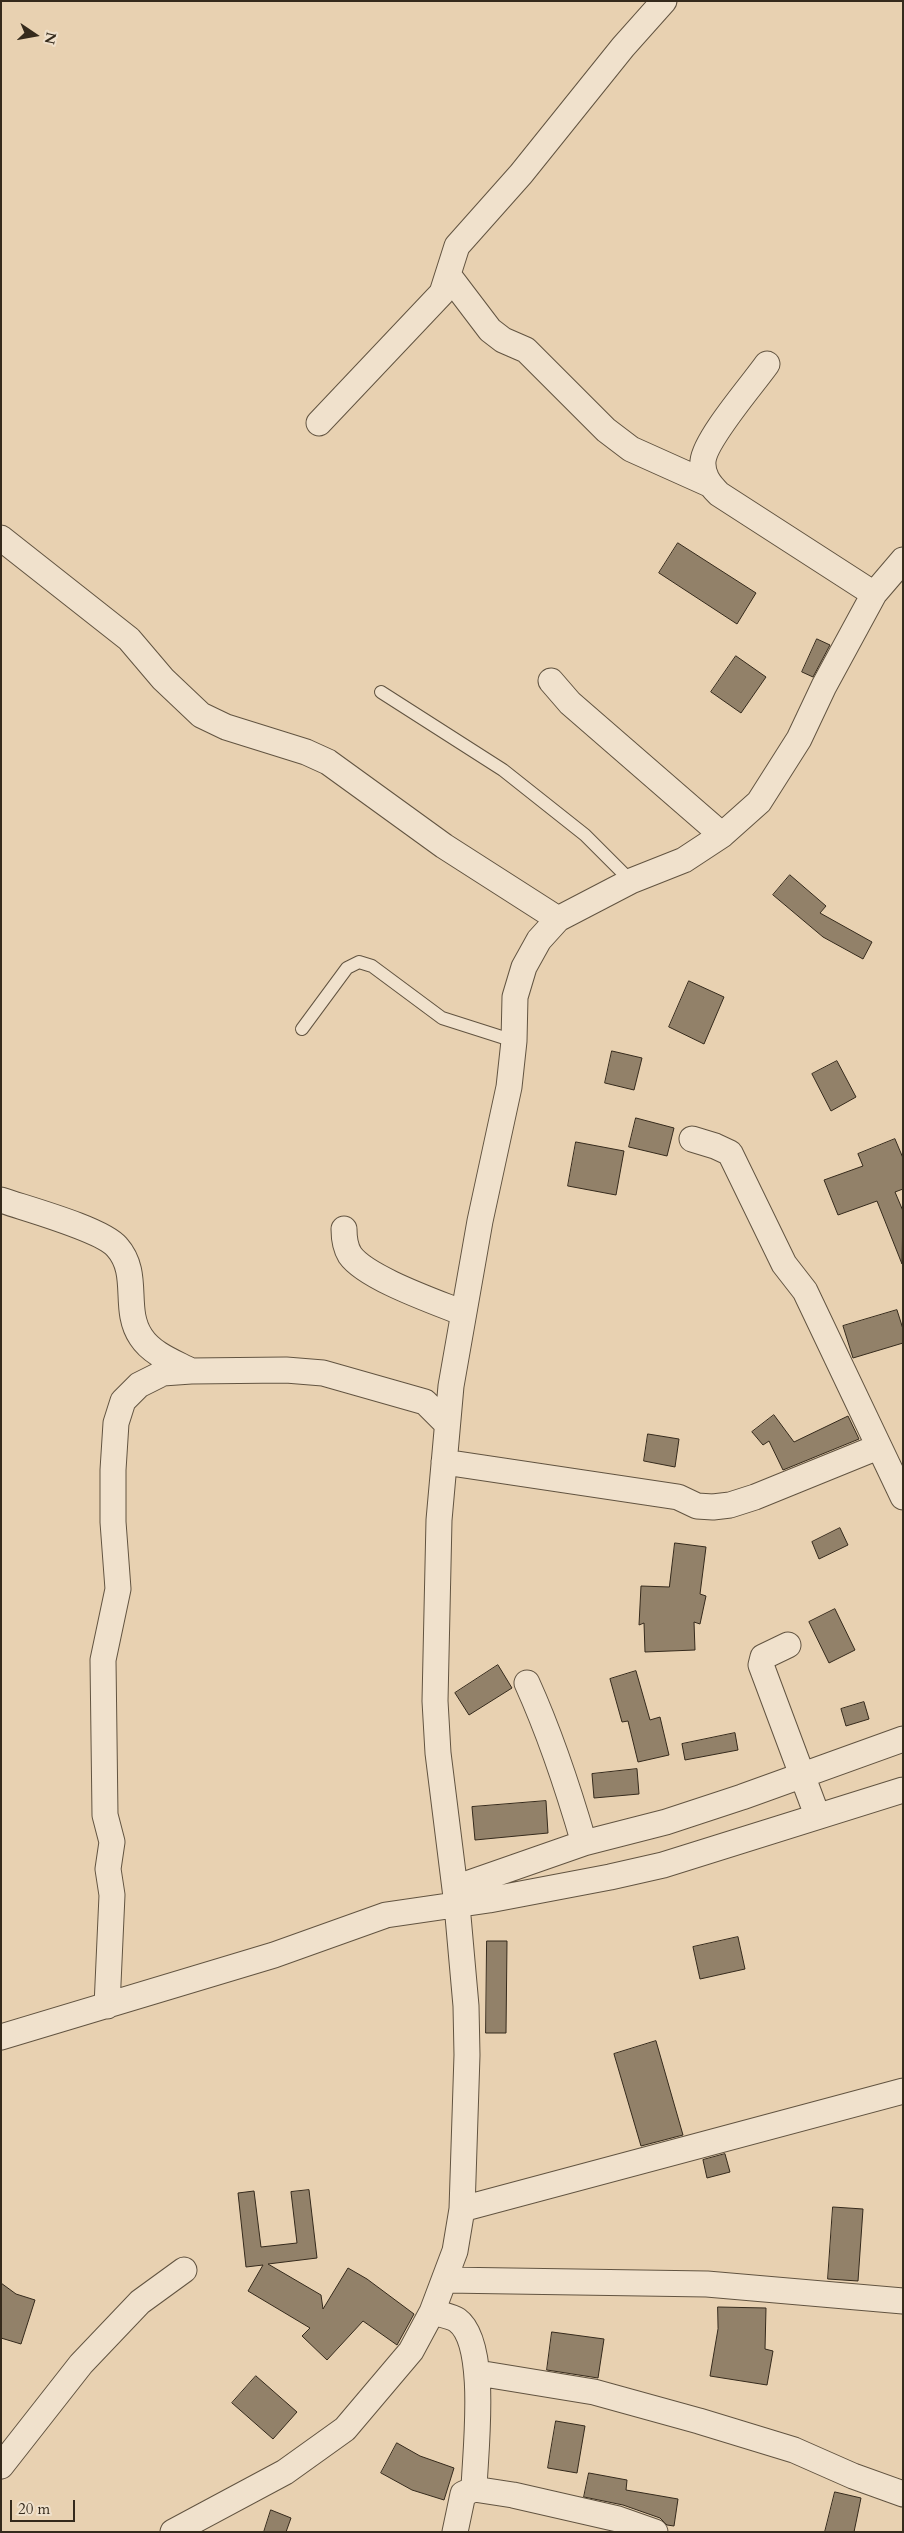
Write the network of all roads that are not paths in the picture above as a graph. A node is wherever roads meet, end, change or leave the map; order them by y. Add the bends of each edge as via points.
1 (664, 1) edge
2 (449, 276) junction
3 (767, 364) dead end
4 (319, 423) dead end
5 (709, 484) junction
6 (1, 538) edge
7 (903, 560) edge
8 (874, 594) junction
9 (550, 681) dead end
10 (381, 692) dead end
11 (722, 835) junction
12 (631, 881) junction
13 (558, 919) junction
14 (302, 1029) dead end
15 (514, 1041) junction
16 (692, 1139) dead end
17 (1, 1200) edge
18 (344, 1229) dead end
19 (463, 1313) junction
20 (191, 1371) junction
21 (451, 1386) junction
22 (425, 1402) junction
23 (447, 1424) junction
24 (878, 1447) junction
25 (444, 1462) junction
26 (903, 1497) edge
27 (788, 1645) dead end
28 (527, 1683) dead end
29 (903, 1740) edge
30 (803, 1777) junction
31 (903, 1790) edge
32 (817, 1816) junction
33 (584, 1843) junction
34 (456, 1896) junction
35 (110, 1974) junction
36 (142, 1995) junction
37 (107, 2006) junction
38 (1, 2037) edge
39 (903, 2091) edge
40 (462, 2209) junction
41 (184, 2270) dead end
42 (446, 2280) junction
43 (903, 2301) edge
44 (432, 2312) junction
45 (478, 2373) junction
46 (1, 2466) edge
47 (474, 2489) junction
48 (903, 2494) edge
49 (173, 2532) edge
50 (455, 2532) edge
51 (654, 2532) edge

1 - 2 street via 457,246
2 - 4 street via 442,293
2 - 5 street via 490,330 526,350 606,430 631,449
3 - 5 street via 717,431 703,459
5 - 8 street via 719,494
6 - 13 street via 129,639 163,679 201,715 226,727 328,762 444,846
7 - 8 street
8 - 11 street via 780,773 760,802
9 - 11 street via 570,703
10 - 12 lane via 503,770 585,835
11 - 12 street via 684,860
12 - 13 street
13 - 15 street via 538,940 524,967 515,997
14 - 15 lane via 347,968 359,962 372,966 442,1018
15 - 19 street via 509,1087
16 - 24 street via 730,1153 784,1264 805,1291
17 - 20 street via 88,1230 116,1245 128,1261 132,1316 141,1337 160,1354
18 - 19 street via 344,1242 358,1263 395,1286
19 - 21 street
20 - 22 street via 323,1373
20 - 35 street via 163,1373 139,1385 123,1401 116,1423 113,1522 118,1589 103,1660 105,1815 112,1842 108,1869 112,1895
21 - 22 street
21 - 23 street
22 - 23 street
23 - 25 street
24 - 25 street via 755,1498 713,1507 697,1506 678,1497
24 - 26 street
25 - 34 street via 439,1520 435,1701 438,1753
27 - 30 street via 763,1658 761,1665
28 - 33 street via 560,1761
29 - 30 street
30 - 32 street
30 - 33 street via 666,1822
31 - 32 street
32 - 34 street via 663,1865 610,1878
33 - 34 street
34 - 36 street via 386,1915 274,1955
34 - 40 street via 467,2054
35 - 36 street
35 - 37 street
36 - 37 street
37 - 38 street
39 - 40 street
40 - 42 street
41 - 46 street via 140,2302 81,2364
42 - 43 street via 707,2284
42 - 44 street
44 - 45 street via 457,2320 470,2335
44 - 49 street via 411,2351 345,2429 285,2472
45 - 47 street
45 - 48 street via 594,2392 699,2421 794,2450
47 - 50 street via 463,2494
47 - 51 street via 568,2506

